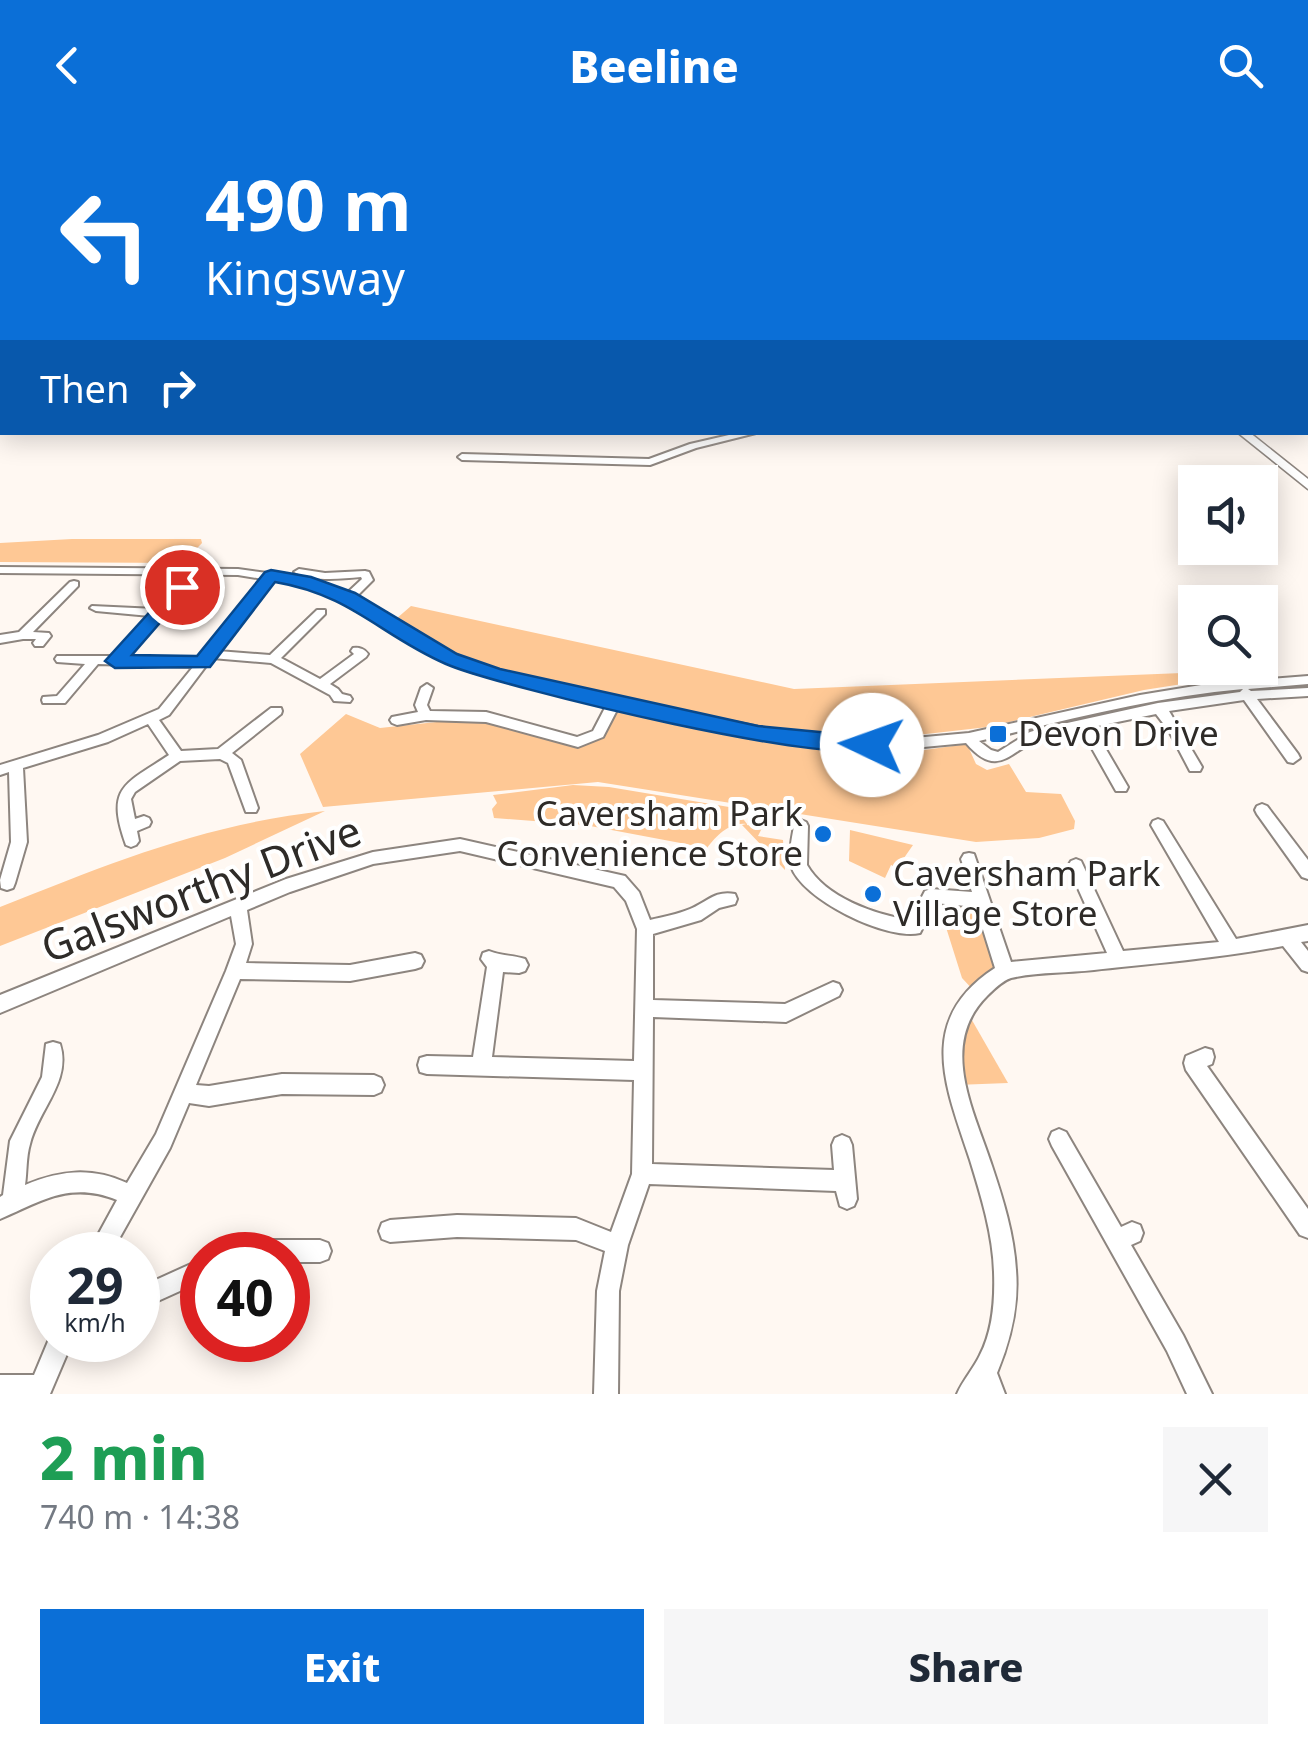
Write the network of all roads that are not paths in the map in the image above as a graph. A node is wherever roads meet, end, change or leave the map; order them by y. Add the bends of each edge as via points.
1 (743, 435) edge
2 (1246, 435) edge
3 (462, 456) dead end
4 (1308, 485) edge
5 (238, 563) dead end
6 (17, 569) junction
7 (0, 570) edge
8 (271, 576) junction
9 (0, 584) edge
10 (74, 584) dead end
11 (182, 587) dead end
12 (349, 597) junction
13 (103, 606) dead end
14 (321, 612) dead end
15 (158, 613) junction
16 (23, 634) junction
17 (45, 638) dead end
18 (0, 639) edge
19 (362, 654) dead end
20 (61, 659) dead end
21 (206, 659) junction
22 (273, 659) junction
23 (115, 661) junction
24 (93, 662) junction
25 (1308, 680) edge
26 (320, 685) junction
27 (428, 688) dead end
28 (1308, 692) edge
29 (1246, 693) junction
30 (346, 700) dead end
31 (55, 701) dead end
32 (614, 702) junction
33 (1158, 708) junction
34 (426, 715) junction
35 (152, 718) junction
36 (272, 718) dead end
37 (397, 720) dead end
38 (1086, 724) junction
39 (968, 738) junction
40 (222, 754) junction
41 (177, 756) junction
42 (1294, 758) dead end
43 (1195, 767) dead end
44 (8, 769) edge
45 (1121, 787) dead end
46 (252, 802) dead end
47 (1262, 810) dead end
48 (1158, 825) dead end
49 (801, 826) dead end
50 (135, 830) dead end
51 (969, 859) dead end
52 (1076, 866) dead end
53 (1308, 872) edge
54 (7, 883) dead end
55 (729, 899) dead end
56 (981, 900) junction
57 (238, 906) junction
58 (645, 929) junction
59 (1308, 933) edge
60 (1286, 937) junction
61 (1232, 948) junction
62 (1118, 958) junction
63 (415, 961) dead end
64 (519, 964) dead end
65 (1308, 964) edge
66 (235, 970) junction
67 (1005, 970) junction
68 (833, 990) dead end
69 (0, 1004) edge
70 (645, 1008) junction
71 (53, 1052) dead end
72 (1192, 1062) dead end
73 (428, 1065) dead end
74 (481, 1066) junction
75 (643, 1070) junction
76 (374, 1085) dead end
77 (183, 1093) junction
78 (1058, 1138) dead end
79 (842, 1145) dead end
80 (642, 1174) junction
81 (133, 1197) junction
82 (6, 1204) edge
83 (1308, 1227) edge
84 (390, 1231) dead end
85 (112, 1232) edge
86 (618, 1246) junction
87 (310, 1251) edge
88 (320, 1251) dead end
89 (52, 1362) edge
90 (989, 1382) edge
91 (0, 1387) edge
92 (39, 1391) edge
93 (606, 1394) edge
94 (969, 1394) edge
95 (1200, 1394) edge

1 - 3 street via 650,462
2 - 4 main road
5 - 12 street via 325,576 364,574 368,580
6 - 7 street
6 - 8 street
6 - 9 street
8 - 12 street
8 - 21 street
10 - 16 street
11 - 15 street
12 - 32 street via 450,658
13 - 15 street
14 - 22 street
15 - 23 street
16 - 17 street
16 - 18 street
19 - 26 street
20 - 24 street
21 - 22 street
21 - 23 street
21 - 35 street via 170,707
22 - 26 street
23 - 24 street
24 - 31 street
25 - 39 street via 1207,688
26 - 30 street
27 - 34 street via 421,705
28 - 29 street
29 - 33 street
29 - 42 street
32 - 34 street via 598,734 578,742 486,717
32 - 39 street via 807,742 892,745
33 - 38 street
33 - 43 street via 1180,732
34 - 37 street
35 - 41 street
35 - 44 street
36 - 40 street
38 - 39 street via 1034,735 998,757
38 - 45 street
40 - 41 street
40 - 46 street via 234,760
41 - 50 street via 130,788 124,799
44 - 54 street via 19,842
47 - 53 street
48 - 61 street
49 - 56 street via 798,864 810,886 894,927 914,928 930,896
51 - 56 street
52 - 62 street
55 - 58 street
56 - 67 street
57 - 58 street, Galsworthy Drive via 373,858 460,845 619,881
57 - 66 street via 244,944
57 - 69 street, Galsworthy Drive
58 - 70 street, Galsworthy Drive
59 - 60 street
60 - 61 street
60 - 65 street
61 - 62 street
62 - 67 street
63 - 66 street via 350,973
64 - 74 street via 492,961
66 - 77 street
67 - 90 street via 968,1001 952,1064 1005,1248 1003,1318
68 - 70 street via 786,1012
70 - 75 street, Galsworthy Drive
71 - 82 street via 51,1078 20,1141
72 - 83 street
73 - 74 street
74 - 75 street
75 - 80 street, Galsworthy Drive
76 - 77 street
77 - 81 street
78 - 95 street via 1125,1236
79 - 80 street via 846,1190
80 - 86 street, Galsworthy Drive
81 - 82 street via 107,1183 74,1180
81 - 85 street
84 - 86 street via 576,1229
86 - 93 street, Galsworthy Drive via 608,1291
87 - 88 street
89 - 92 street
90 - 94 street
91 - 92 street

